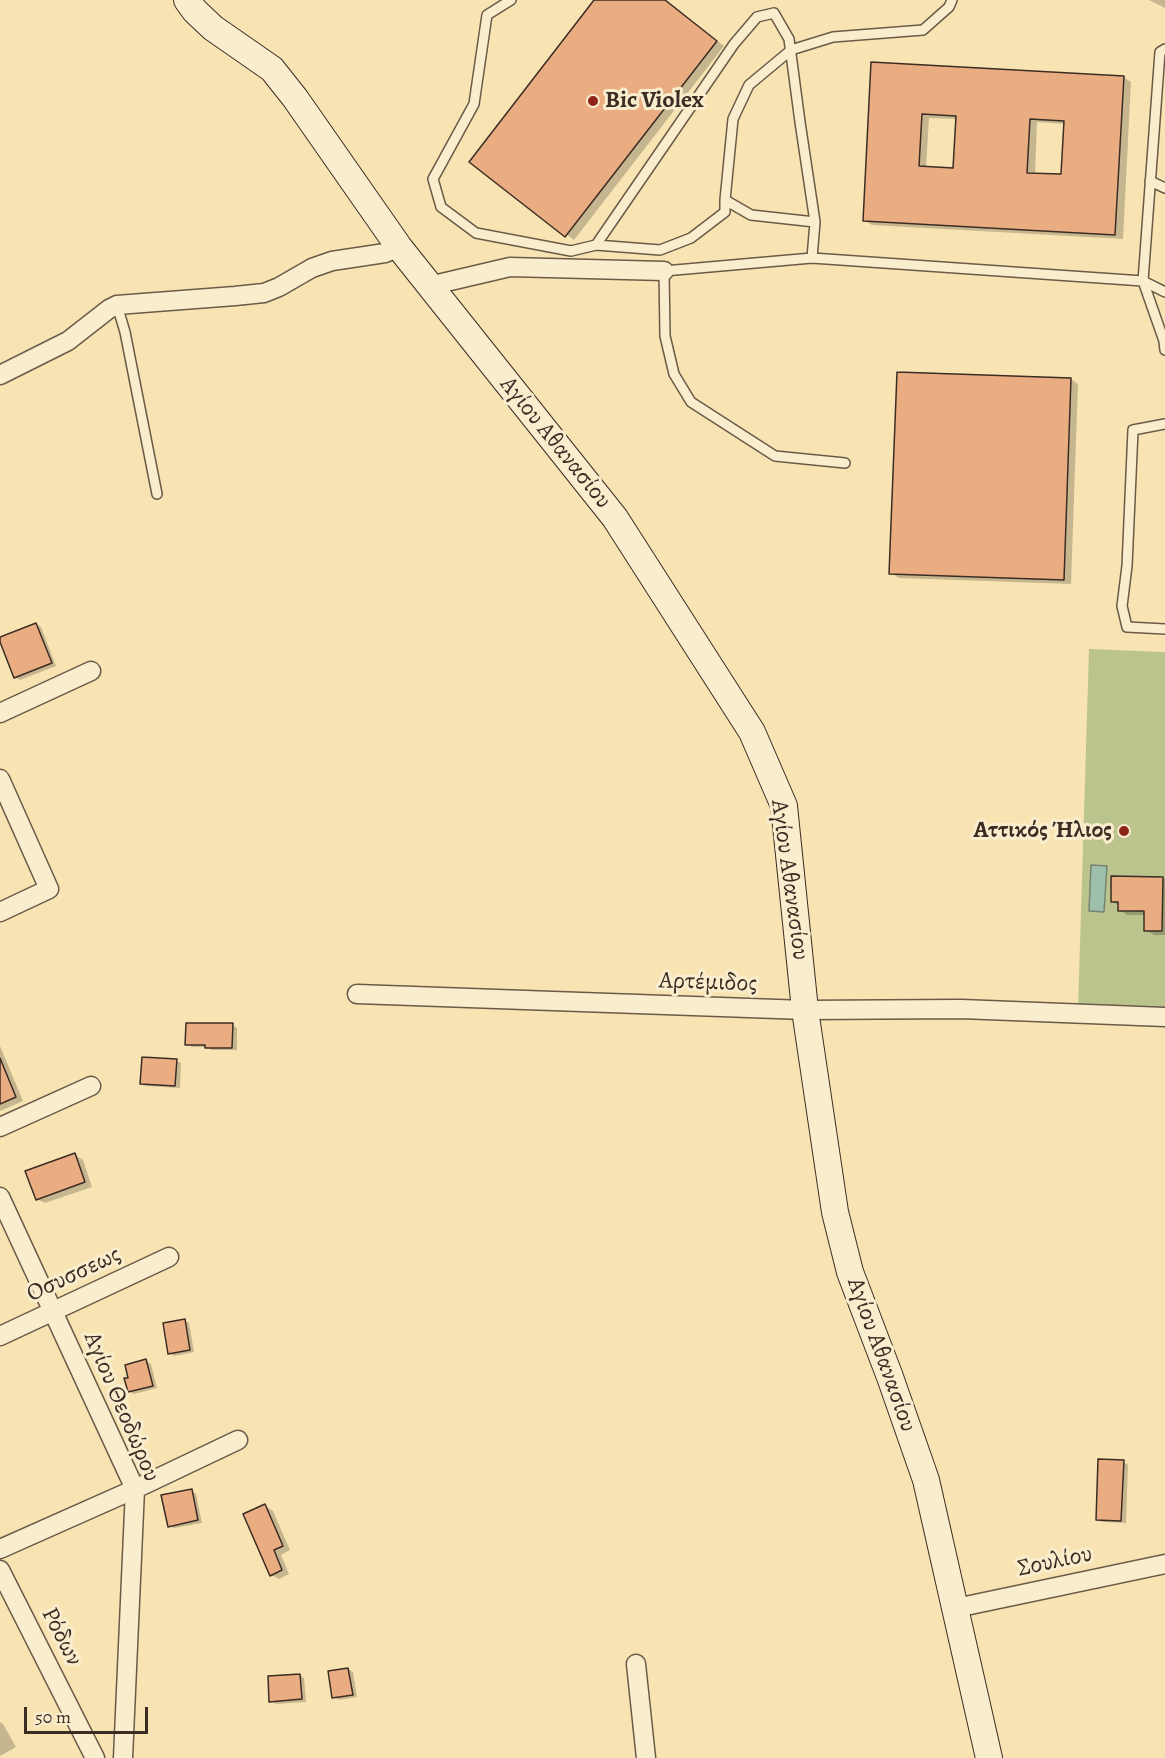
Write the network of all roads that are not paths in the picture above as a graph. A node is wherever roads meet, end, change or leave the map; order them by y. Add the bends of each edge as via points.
1 (187, 0) edge
2 (511, 0) edge
3 (952, 0) edge
4 (1165, 49) edge
5 (791, 50) junction
6 (1150, 181) junction
7 (1165, 188) edge
8 (725, 200) junction
9 (815, 222) junction
10 (596, 245) junction
11 (399, 247) junction
12 (812, 258) junction
13 (664, 271) junction
14 (1143, 281) junction
15 (429, 286) junction
16 (1165, 292) edge
17 (117, 305) junction
18 (1165, 350) edge
19 (0, 375) edge
20 (1165, 424) edge
21 (845, 463) dead end
22 (157, 494) dead end
23 (1165, 628) edge
24 (91, 672) dead end
25 (0, 713) edge
26 (0, 779) edge
27 (0, 912) edge
28 (357, 994) dead end
29 (805, 1010) junction
30 (1165, 1017) edge
31 (91, 1086) dead end
32 (0, 1127) edge
33 (0, 1197) edge
34 (169, 1257) dead end
35 (53, 1311) junction
36 (0, 1336) edge
37 (238, 1440) dead end
38 (135, 1489) junction
39 (0, 1549) edge
40 (1165, 1564) edge
41 (0, 1570) edge
42 (956, 1608) junction
43 (636, 1664) dead end
44 (95, 1758) edge
45 (123, 1758) edge
46 (646, 1758) edge
47 (989, 1758) edge

1 - 11 street, Αγίου Αθανασίου via 213,28 272,69
2 - 10 lane via 487,15 474,104 433,179 441,207 476,234 571,251
3 - 5 lane via 923,30 833,38
4 - 6 lane via 1160,52
5 - 8 lane via 749,85 733,118
5 - 9 lane
5 - 10 lane via 774,13 757,17 734,44
6 - 7 lane
6 - 14 lane
8 - 9 lane via 751,215
8 - 10 lane via 725,213 691,238 660,250
9 - 12 lane
11 - 15 street, Αγίου Αθανασίου
11 - 17 street via 385,253 332,261 264,293
12 - 13 lane
12 - 14 lane
13 - 15 street via 510,267
13 - 21 lane via 665,336 674,374 691,402 775,456
14 - 16 lane
14 - 18 lane
15 - 29 street, Αγίου Αθανασίου via 615,518 752,732 784,806
17 - 19 street via 68,341
17 - 22 lane
20 - 23 lane via 1133,429 1122,606 1127,627
24 - 25 street
26 - 27 street via 49,889
28 - 29 street, Αρτέμιδος
29 - 30 street, Αρτέμιδος via 961,1009
29 - 42 street, Αγίου Αθανασίου via 835,1212 847,1262 926,1480
31 - 32 street
33 - 35 street, Αγίου Θεοδώρου
34 - 35 street, Οσυσσεως
35 - 36 street, Οσυσσεως
35 - 38 street, Αγίου Θεοδώρου
37 - 38 street
38 - 39 street
38 - 45 street, Αγίου Θεοδώρου
40 - 42 street, Σουλίου
41 - 44 street, Ρόδων
42 - 47 street, Αγίου Αθανασίου
43 - 46 street

